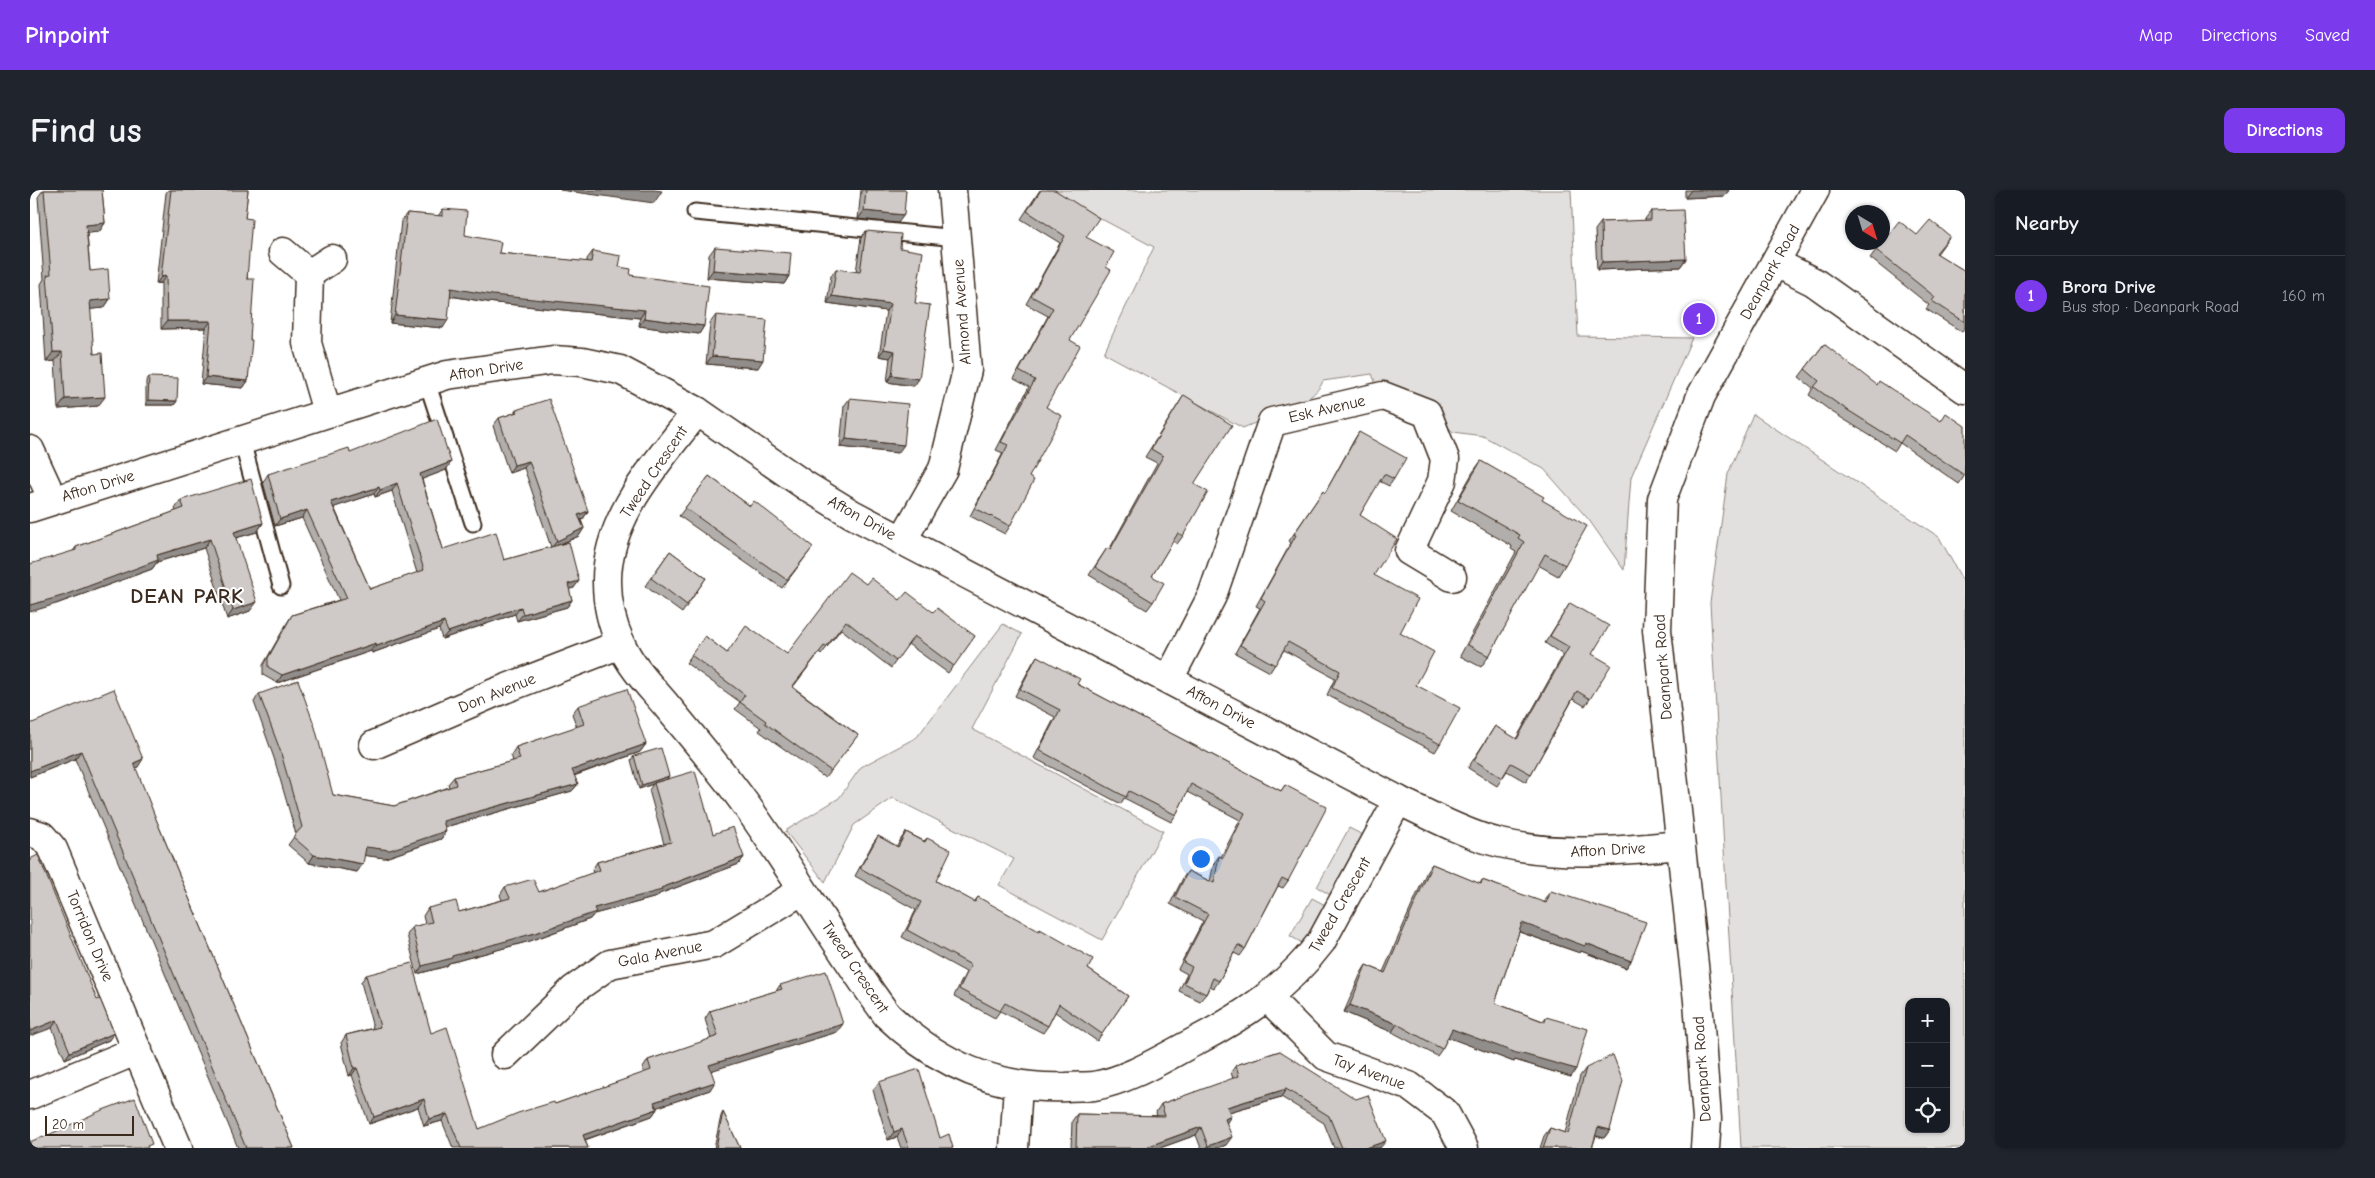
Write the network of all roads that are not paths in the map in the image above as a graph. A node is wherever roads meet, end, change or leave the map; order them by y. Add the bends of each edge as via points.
1 (952, 190) edge
2 (1815, 190) edge
3 (694, 212) dead end
4 (956, 238) junction
5 (283, 252) dead end
6 (332, 259) dead end
7 (1776, 262) junction
8 (308, 274) junction
9 (426, 382) junction
10 (1965, 389) edge
11 (696, 411) junction
12 (327, 412) junction
13 (242, 441) junction
14 (30, 450) edge
15 (41, 504) edge
16 (473, 523) dead end
17 (902, 541) junction
18 (1452, 577) dead end
19 (281, 586) dead end
20 (621, 644) junction
21 (1169, 679) junction
22 (374, 744) dead end
23 (1398, 800) junction
24 (30, 832) edge
25 (1680, 845) junction
26 (804, 890) junction
27 (1268, 998) junction
28 (138, 1050) junction
29 (505, 1055) dead end
30 (1018, 1086) junction
31 (30, 1095) edge
32 (178, 1148) edge
33 (1014, 1148) edge
34 (1464, 1148) edge
35 (1705, 1148) edge

1 - 4 street, Almond Avenue
2 - 7 street, Deanpark Road
3 - 4 lane
4 - 17 street, Almond Avenue via 967,370 943,469
5 - 8 street
6 - 8 street
7 - 10 street via 1814,282
7 - 25 street, Deanpark Road via 1701,396 1662,499 1657,630
8 - 12 street via 307,343
9 - 11 street, Afton Drive via 447,375 553,360 582,362 620,370
9 - 12 street, Afton Drive
9 - 16 lane
11 - 17 street, Afton Drive via 806,486
11 - 20 street, Tweed Crescent via 649,475 616,534 607,582 610,612
12 - 13 street, Afton Drive
13 - 15 street, Afton Drive
13 - 19 lane
14 - 15 street
17 - 21 street, Afton Drive
18 - 21 street, Esk Avenue via 1408,551 1442,481 1445,459 1427,413 1383,396 1272,422 1212,596
20 - 22 street, Don Avenue
20 - 26 street, Tweed Crescent via 638,671 746,804
21 - 23 street, Afton Drive
23 - 25 street, Afton Drive via 1499,843 1554,852 1607,852
23 - 27 street, Tweed Crescent via 1321,942
24 - 28 street, Torridon Drive via 42,836 53,849
25 - 35 street, Deanpark Road via 1707,1119
26 - 29 street, Gala Avenue via 714,944 610,964 572,990
26 - 30 street, Tweed Crescent via 871,993 887,1015 908,1035 938,1056 977,1074
27 - 30 street, Tweed Crescent via 1218,1030 1131,1073 1094,1086
27 - 34 street, Tay Avenue via 1326,1056 1409,1086 1446,1113
28 - 31 street
28 - 32 street, Torridon Drive
30 - 33 street

